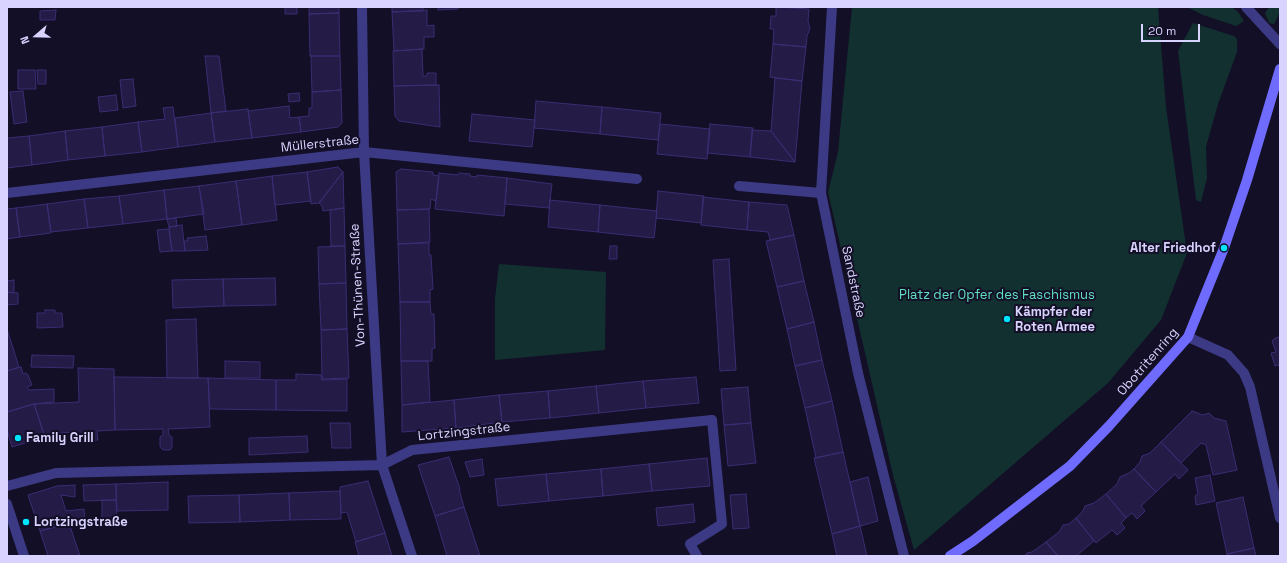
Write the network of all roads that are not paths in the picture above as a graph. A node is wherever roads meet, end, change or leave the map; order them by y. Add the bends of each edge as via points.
1 (362, 7) edge
2 (832, 7) edge
3 (1246, 7) edge
4 (1280, 44) edge
5 (1280, 69) edge
6 (364, 152) junction
7 (637, 179) dead end
8 (738, 186) dead end
9 (7, 193) edge
10 (821, 193) junction
11 (1188, 337) junction
12 (382, 465) junction
13 (7, 486) edge
14 (7, 504) edge
15 (1280, 518) edge
16 (24, 556) edge
17 (412, 556) edge
18 (698, 556) edge
19 (904, 556) edge
20 (950, 556) edge

1 - 6 street, Von-Thünen-Straße
2 - 10 street, Sandstraße
3 - 4 street
5 - 11 street, Obotritenring via 1224,248
6 - 7 street, Müllerstraße
6 - 9 street, Müllerstraße
6 - 12 street, Von-Thünen-Straße
8 - 10 street
10 - 19 street, Sandstraße via 858,373
11 - 15 street via 1228,355 1244,373 1250,387
11 - 20 street, Obotritenring via 1070,466 973,542
12 - 13 street, Lortzingstraße via 56,473
12 - 17 street, Von-Thünen-Straße
12 - 18 street, Lortzingstraße via 412,450 712,420 722,524 690,544
14 - 16 street

